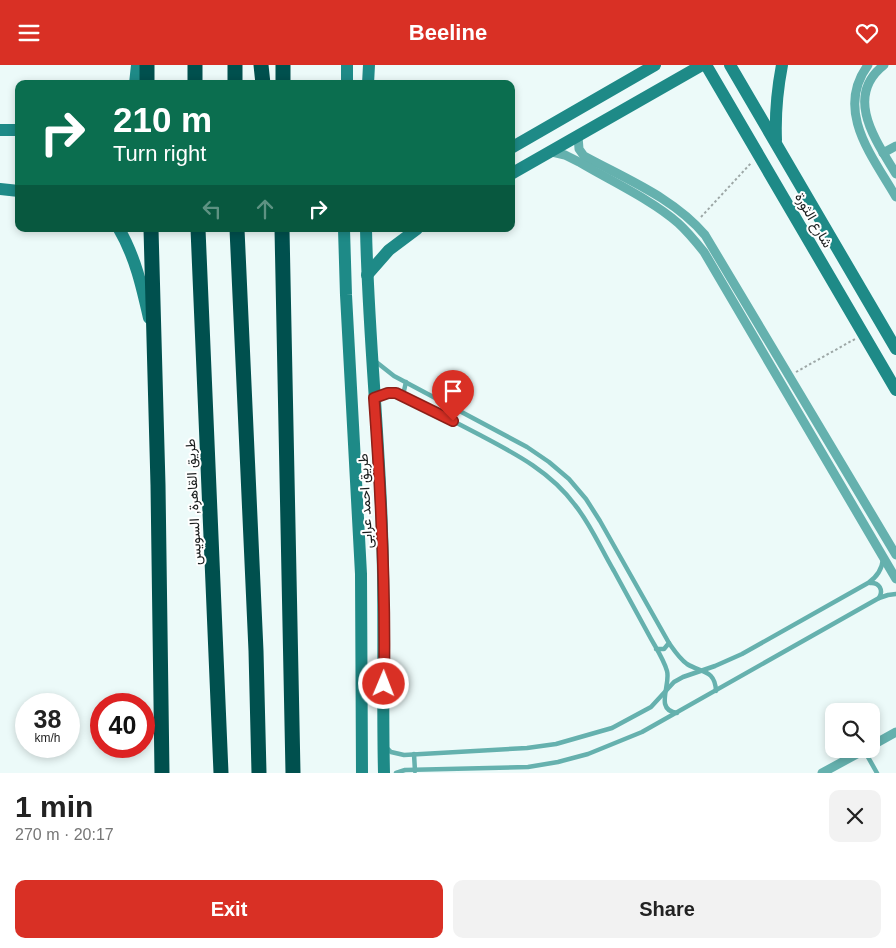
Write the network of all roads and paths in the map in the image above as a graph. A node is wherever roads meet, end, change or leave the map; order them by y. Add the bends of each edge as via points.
1 (137, 65) edge
2 (147, 65) edge
3 (195, 65) edge
4 (234, 65) edge
5 (262, 65) edge
6 (283, 65) edge
7 (347, 65) edge
8 (368, 65) edge
9 (655, 65) edge
10 (702, 65) edge
11 (706, 65) edge
12 (730, 65) edge
13 (782, 65) edge
14 (868, 65) edge
15 (884, 65) edge
16 (135, 80) edge
17 (147, 80) edge
18 (195, 80) edge
19 (235, 80) edge
20 (263, 80) edge
21 (283, 80) edge
22 (346, 80) edge
23 (368, 80) edge
24 (0, 130) edge
25 (15, 130) edge
26 (578, 136) junction
27 (776, 143) junction
28 (515, 146) edge
29 (896, 146) edge
30 (552, 152) junction
31 (884, 153) junction
32 (759, 155) junction
33 (515, 172) edge
34 (896, 175) edge
35 (0, 189) edge
36 (15, 191) edge
37 (896, 197) edge
38 (695, 223) junction
39 (120, 232) edge
40 (151, 232) edge
41 (198, 232) edge
42 (237, 232) edge
43 (275, 232) edge
44 (282, 232) edge
45 (344, 232) edge
46 (366, 232) edge
47 (413, 232) edge
48 (367, 275) junction
49 (282, 281) junction
50 (875, 313) junction
51 (860, 328) junction
52 (153, 341) junction
53 (896, 349) edge
54 (372, 359) junction
55 (789, 375) junction
56 (406, 382) junction
57 (896, 390) edge
58 (403, 395) junction
59 (374, 398) junction
60 (896, 555) edge
61 (883, 556) junction
62 (384, 573) junction
63 (361, 574) junction
64 (896, 579) edge
65 (868, 583) junction
66 (896, 594) edge
67 (879, 599) junction
68 (668, 643) junction
69 (656, 649) junction
70 (701, 670) junction
71 (716, 691) junction
72 (665, 693) junction
73 (676, 713) junction
74 (896, 732) edge
75 (383, 741) junction
76 (880, 741) edge
77 (414, 754) junction
78 (849, 758) edge
79 (871, 758) edge
80 (415, 771) junction
81 (162, 773) edge
82 (221, 773) edge
83 (259, 773) edge
84 (293, 773) edge
85 (362, 773) edge
86 (384, 773) edge
87 (396, 773) edge
88 (822, 773) edge
89 (877, 773) edge

1 - 16 street
2 - 17 highway
3 - 18 highway
4 - 19 highway
5 - 20 highway
6 - 21 highway
7 - 22 street
8 - 23 street
9 - 28 street
10 - 26 street
11 - 32 street, شارع الثورة
12 - 27 street, شارع الثورة
13 - 27 street via 775,117
14 - 37 street via 857,86 855,116 865,145
15 - 31 street via 868,88 865,112
24 - 25 street
26 - 30 street
26 - 38 street via 579,149 584,156 667,201
27 - 50 street, شارع الثورة
29 - 31 street
30 - 33 street
30 - 61 street via 571,158 664,212 692,237 704,252
31 - 34 street
32 - 38 path
32 - 51 street, شارع الثورة
35 - 36 street
38 - 55 street via 714,248
39 - 52 street via 140,279
40 - 52 highway
41 - 82 highway, طريق القاهرة, السويس
42 - 83 highway
43 - 49 highway
44 - 49 highway
45 - 63 street, طريق احمد عرابى
46 - 48 street, طريق احمد عرابى
47 - 48 street via 389,250
48 - 54 street, طريق احمد عرابى
49 - 84 highway
50 - 51 street
50 - 53 street, شارع الثورة
51 - 55 path
51 - 57 street, شارع الثورة
52 - 81 highway
54 - 56 lane
54 - 59 street, طريق احمد عرابى
55 - 60 street
56 - 58 lane
56 - 68 lane via 527,447 569,479 600,521
58 - 59 lane via 388,393
58 - 69 lane via 519,456 559,486 589,526
59 - 62 street, طريق احمد عرابى
61 - 64 street
61 - 65 lane via 880,569
62 - 63 street
62 - 75 street, طريق احمد عرابى
63 - 85 street, طريق احمد عرابى
65 - 67 lane via 880,587
65 - 70 lane via 729,661
66 - 67 lane
67 - 71 lane
68 - 69 lane via 664,649
68 - 70 lane via 688,664
69 - 72 lane via 668,673
70 - 71 lane via 712,677
70 - 72 lane via 674,682
71 - 73 lane
72 - 73 lane via 666,707
72 - 77 lane via 642,713 612,728 556,744
73 - 80 lane via 616,744 558,762 528,767
74 - 76 street
75 - 77 lane via 397,754
75 - 86 street, طريق احمد عرابى
77 - 80 lane
78 - 88 street
79 - 89 lane
80 - 87 lane

